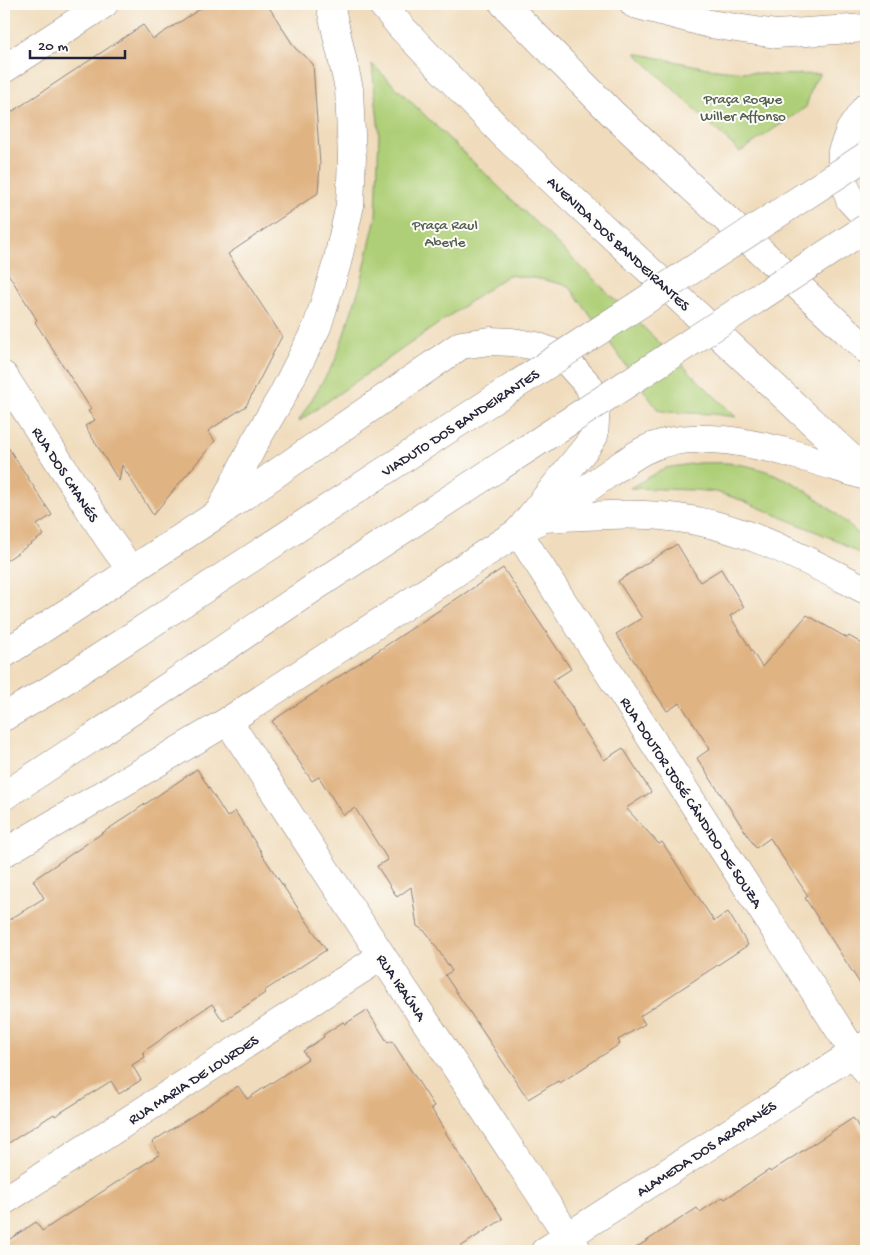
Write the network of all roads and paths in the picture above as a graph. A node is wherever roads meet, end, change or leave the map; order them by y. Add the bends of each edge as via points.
1 (104, 4) edge
2 (330, 4) edge
3 (382, 4) edge
4 (504, 4) edge
5 (634, 4) edge
6 (866, 28) edge
7 (4, 69) edge
8 (866, 107) edge
9 (866, 156) edge
10 (866, 217) edge
11 (866, 228) edge
12 (866, 349) edge
13 (4, 376) edge
14 (866, 472) edge
15 (866, 476) edge
16 (219, 513) junction
17 (544, 518) junction
18 (518, 532) junction
19 (130, 570) junction
20 (866, 590) edge
21 (4, 654) edge
22 (4, 718) edge
23 (228, 721) junction
24 (4, 796) edge
25 (4, 853) edge
26 (382, 956) junction
27 (862, 1056) edge
28 (4, 1201) edge
29 (573, 1244) edge
30 (546, 1251) edge

1 - 7 main road
2 - 16 main road via 349,89 350,205 317,327
3 - 14 main road, AVENIDA DOS BANDEIRANTES via 506,137
4 - 12 main road via 614,115
5 - 6 main road via 710,24 776,34
8 - 10 main road via 850,130 842,151 842,176 850,200
9 - 22 main road, VIADUTO DOS BANDEIRANTES, bridge
11 - 24 main road, bridge via 318,585
13 - 19 main road, RUA DOS CHANÉS
15 - 17 main road via 750,444 711,438 670,442 644,450
16 - 18 main road via 461,345 490,341 536,346 562,356 589,386 596,406 594,436
16 - 19 main road
17 - 18 main road
17 - 20 main road via 599,515 671,517 712,525 753,536
18 - 23 main road
18 - 27 main road, RUA DOUTOR JOSÉ CÂNDIDO DE SOUZA
19 - 21 main road
23 - 25 main road
23 - 26 main road, RUA IRAÚNA
26 - 28 main road, RUA MARIA DE LOURDES
26 - 29 main road, RUA IRAÚNA
27 - 29 main road, ALAMEDA DOS ARAPANÉS
29 - 30 main road, ALAMEDA DOS ARAPANÉS

